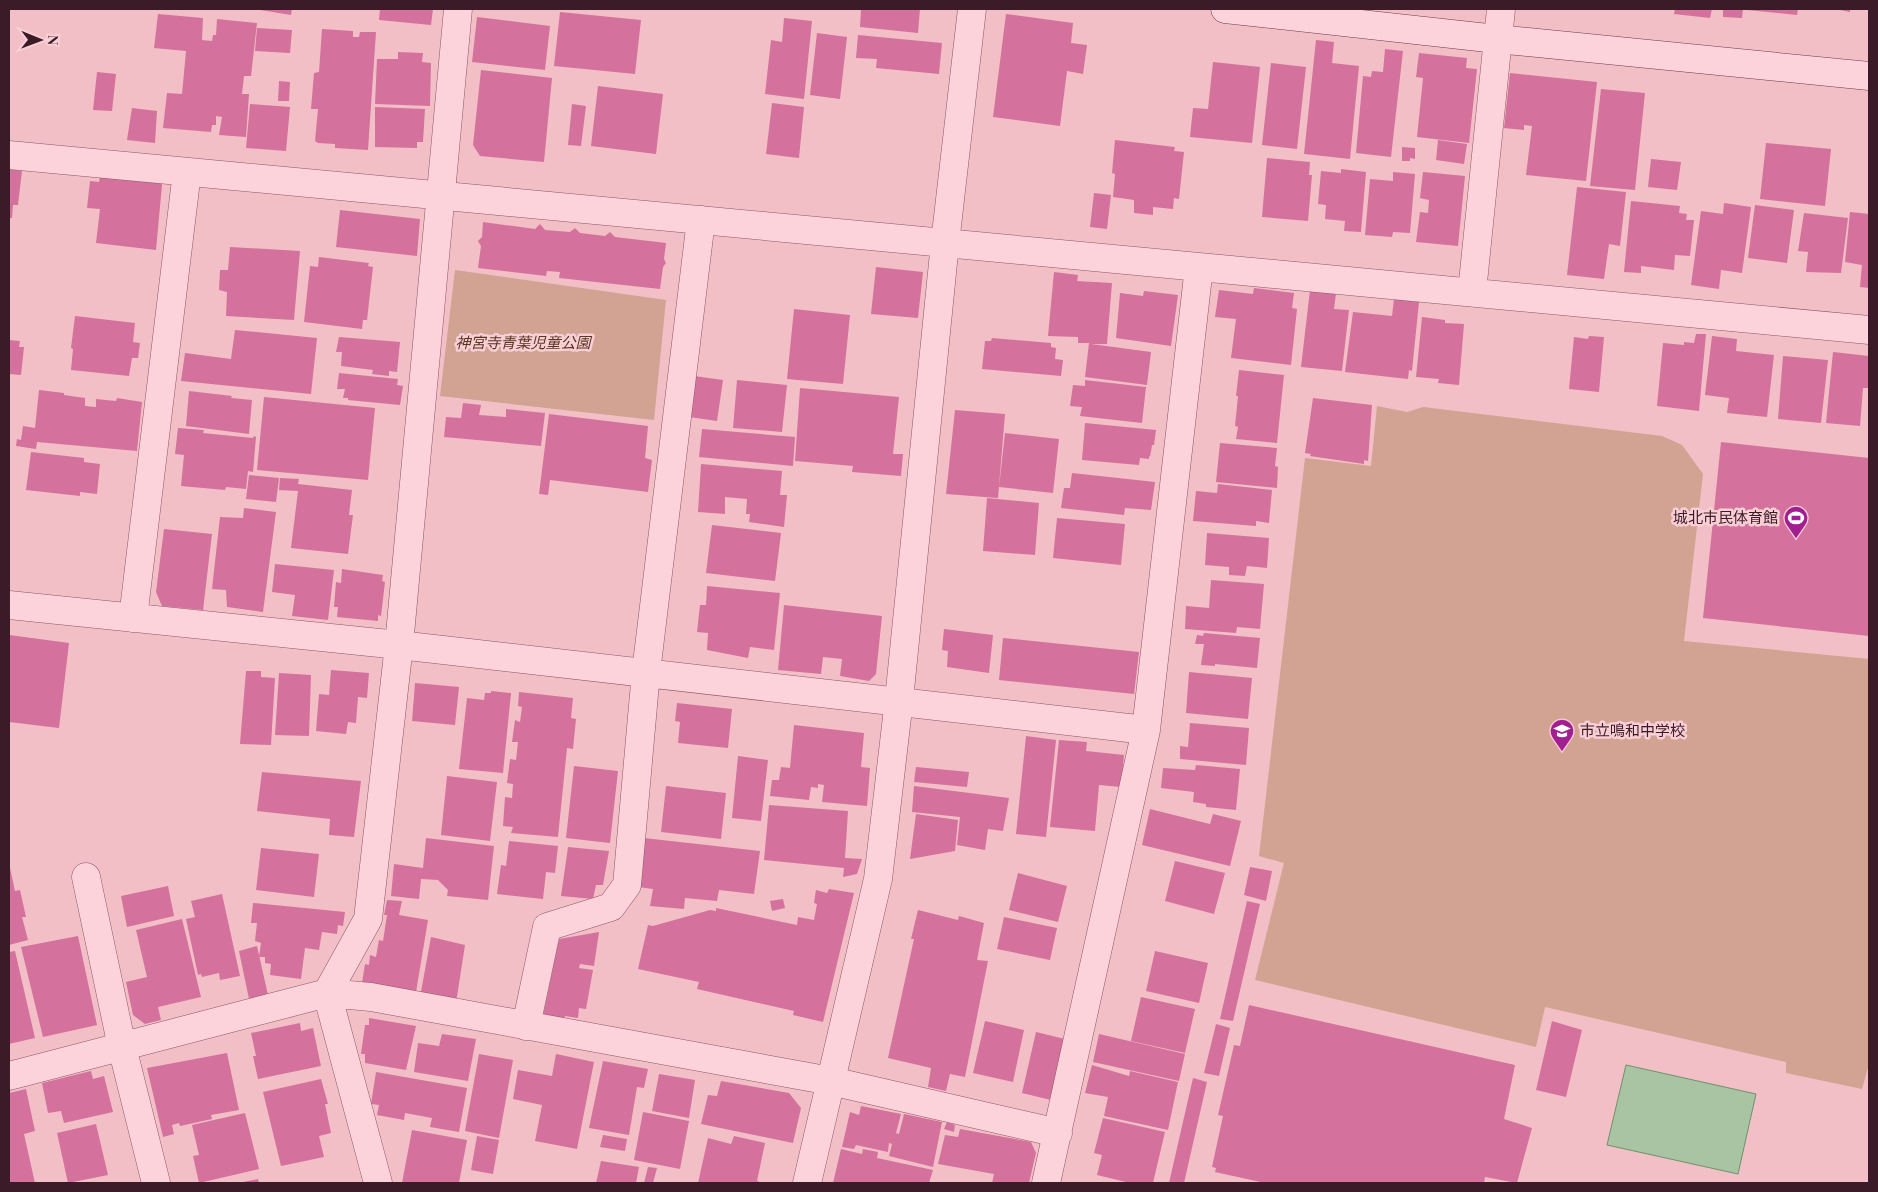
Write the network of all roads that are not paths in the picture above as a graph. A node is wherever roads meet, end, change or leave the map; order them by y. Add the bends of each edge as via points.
1 (458, 9) edge
2 (972, 9) edge
3 (1225, 9) edge
4 (1501, 9) edge
5 (1497, 39) junction
6 (1869, 76) edge
7 (9, 155) edge
8 (187, 172) junction
9 (441, 195) junction
10 (700, 220) junction
11 (945, 243) junction
12 (1200, 266) junction
13 (1472, 292) junction
14 (1869, 330) edge
15 (9, 605) edge
16 (133, 618) junction
17 (399, 645) junction
18 (646, 672) junction
19 (899, 700) junction
20 (1146, 730) junction
21 (86, 877) dead end
22 (327, 993) junction
23 (526, 1026) junction
24 (122, 1047) junction
25 (9, 1076) edge
26 (831, 1081) junction
27 (1058, 1134) junction
28 (156, 1183) edge
29 (378, 1183) edge
30 (806, 1183) edge
31 (1046, 1183) edge

1 - 9 street
2 - 11 street
3 - 5 street
4 - 5 street
5 - 6 street
5 - 13 street
7 - 8 street
8 - 9 street
8 - 16 street
9 - 10 street
9 - 17 street
10 - 11 street
10 - 18 street
11 - 12 street
11 - 19 street
12 - 13 street
12 - 20 street
13 - 14 street
15 - 16 street
16 - 17 street
17 - 18 street
17 - 22 street via 368,919
18 - 19 street
18 - 23 street via 627,885 611,907 547,927
19 - 20 street
19 - 26 street via 878,879
20 - 27 street
21 - 24 street
22 - 23 street via 371,997
22 - 24 street
22 - 29 street
23 - 26 street
24 - 25 street
24 - 28 street
26 - 27 street
26 - 30 street
27 - 31 street

